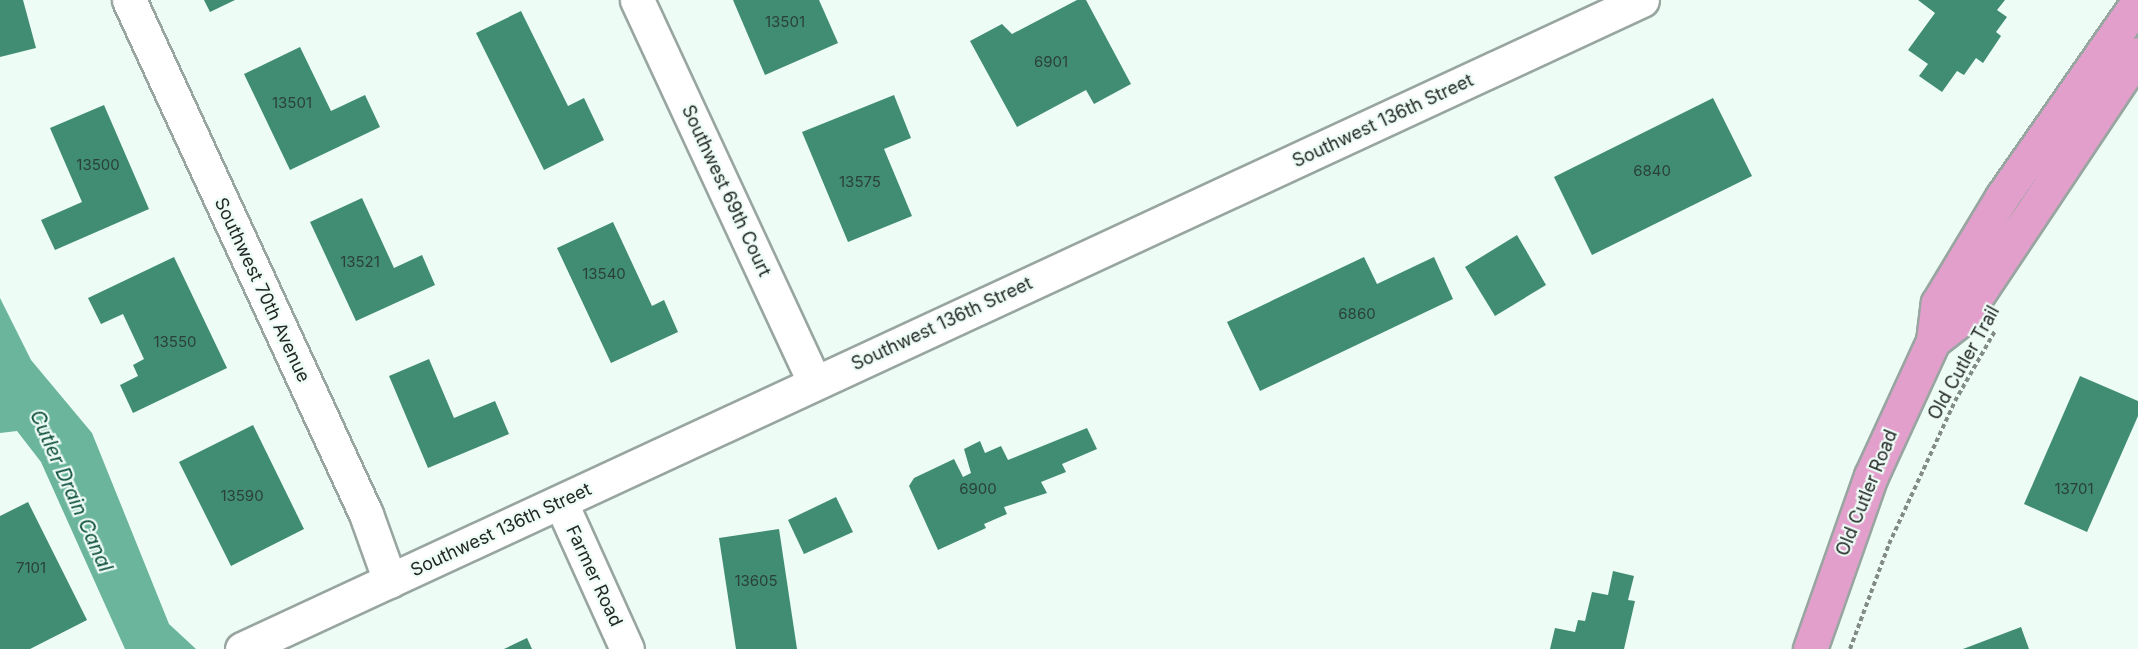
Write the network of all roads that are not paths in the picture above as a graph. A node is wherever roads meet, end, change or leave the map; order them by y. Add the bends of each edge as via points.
1 (129, 0) edge
2 (637, 0) edge
3 (1642, 0) edge
4 (2138, 2) edge
5 (2138, 54) edge
6 (1934, 341) junction
7 (814, 382) junction
8 (561, 503) junction
9 (390, 581) junction
10 (242, 649) edge
11 (627, 649) edge
12 (1810, 649) edge

1 - 9 street, Southwest 70th Avenue via 366,514
2 - 7 street, Southwest 69th Court
3 - 7 street, Southwest 136th Street
4 - 6 main road via 2002,197 1944,294
5 - 6 main road via 1962,318
6 - 12 main road, Old Cutler Road via 1871,476
7 - 8 street, Southwest 136th Street
8 - 9 street, Southwest 136th Street
8 - 11 street, Farmer Road
9 - 10 street, Southwest 136th Street

